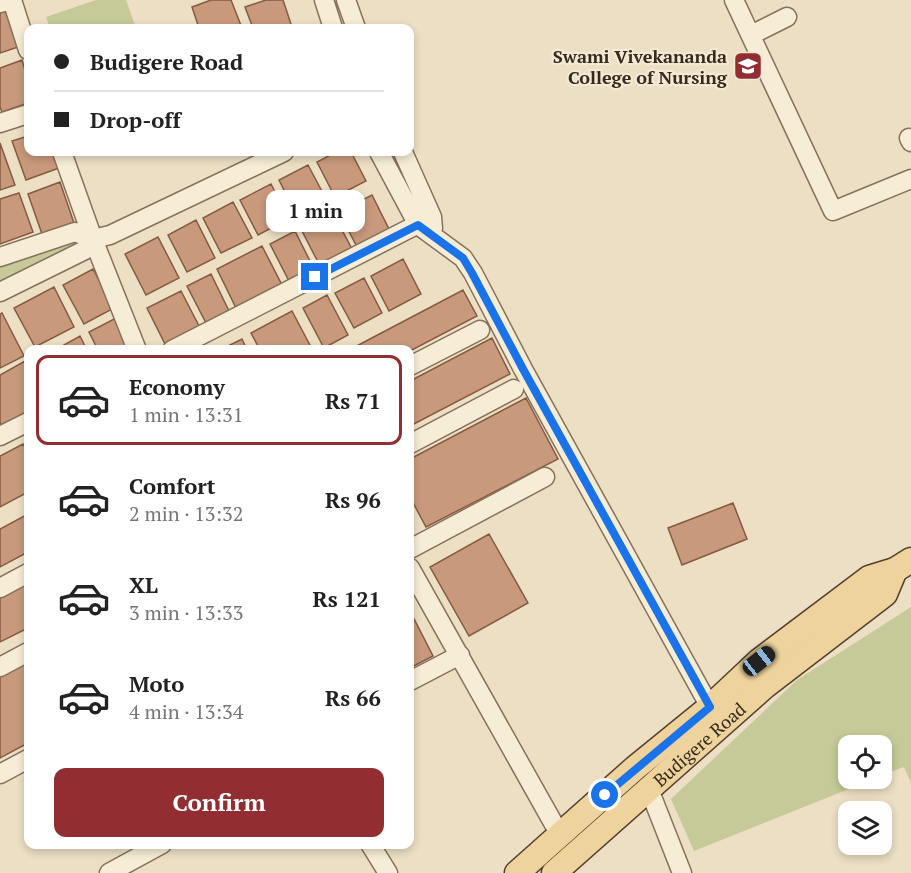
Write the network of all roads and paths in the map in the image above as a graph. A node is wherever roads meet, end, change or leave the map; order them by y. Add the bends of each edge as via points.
1 (324, 0) edge
2 (346, 0) edge
3 (734, 0) edge
4 (0, 3) edge
5 (787, 17) dead end
6 (332, 24) edge
7 (355, 24) edge
8 (750, 35) junction
9 (24, 38) edge
10 (24, 115) edge
11 (0, 123) edge
12 (64, 156) edge
13 (276, 156) edge
14 (383, 156) edge
15 (405, 156) edge
16 (911, 179) edge
17 (425, 221) junction
18 (93, 239) junction
19 (0, 257) edge
20 (0, 292) edge
21 (480, 330) dead end
22 (135, 345) edge
23 (182, 345) edge
24 (414, 364) edge
25 (514, 389) dead end
26 (24, 424) edge
27 (0, 436) edge
28 (414, 442) edge
29 (545, 477) dead end
30 (414, 547) edge
31 (903, 565) edge
32 (24, 575) edge
33 (414, 575) edge
34 (0, 588) edge
35 (24, 654) edge
36 (460, 655) junction
37 (0, 668) edge
38 (414, 679) edge
39 (710, 707) junction
40 (24, 761) edge
41 (0, 774) edge
42 (649, 789) junction
43 (560, 835) junction
44 (153, 849) edge
45 (373, 849) edge
46 (109, 873) edge
47 (388, 873) edge
48 (517, 873) edge
49 (554, 873) edge
50 (682, 873) edge

1 - 6 street
2 - 7 street
3 - 8 street
4 - 9 street via 12,0
5 - 8 street
8 - 16 street via 833,211
10 - 11 street
12 - 18 street
13 - 18 street via 110,235
14 - 17 street
15 - 17 street
17 - 23 street
17 - 39 street via 434,237 463,258 472,273
18 - 19 street via 75,232
18 - 20 street via 85,250
18 - 22 street
21 - 24 street
25 - 28 street
26 - 27 street
29 - 30 street
31 - 39 main road, Budigere Road via 869,578 759,661
31 - 42 main road, Budigere Road via 885,594 765,686
32 - 34 street
33 - 36 street
35 - 37 street
36 - 38 street
36 - 43 street
39 - 43 main road, Budigere Road
40 - 41 street
42 - 49 main road, Budigere Road
42 - 50 street
43 - 48 main road, Budigere Road
44 - 46 street
45 - 47 street

